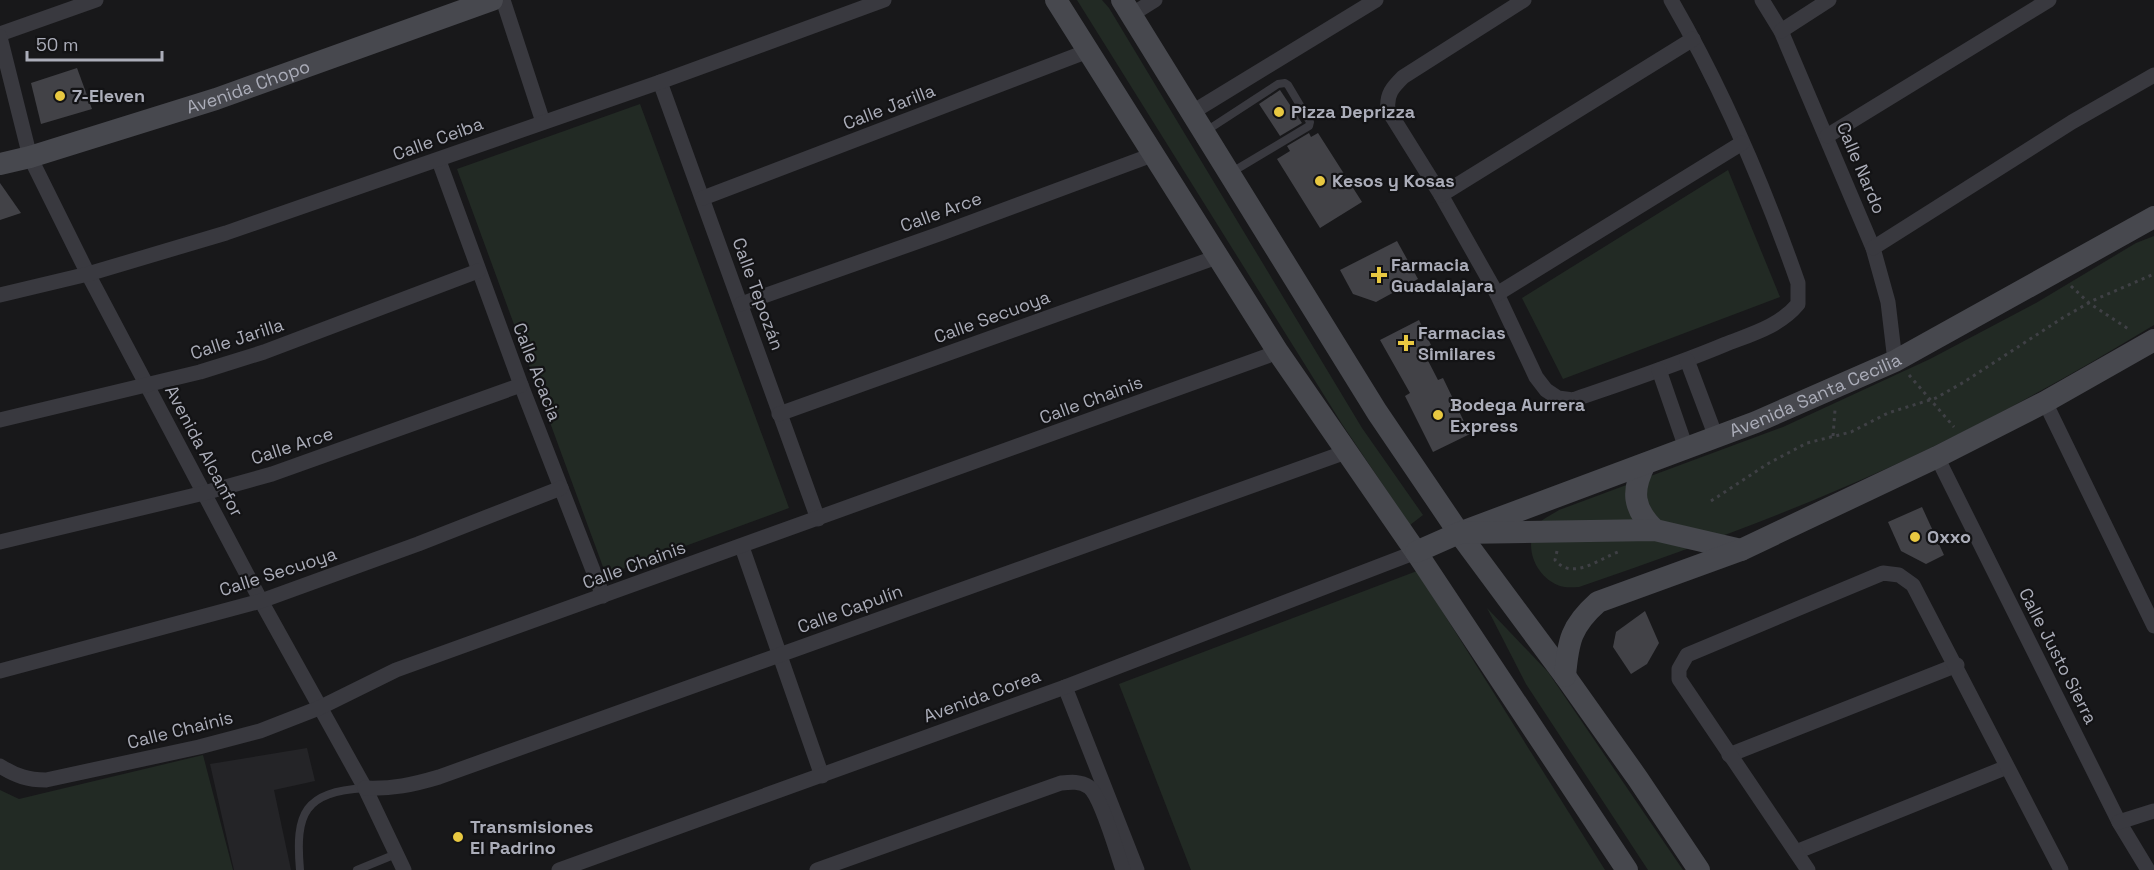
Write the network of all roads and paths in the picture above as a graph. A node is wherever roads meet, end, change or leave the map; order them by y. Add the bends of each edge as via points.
1 (96, 0) edge
2 (492, 0) edge
3 (503, 0) edge
4 (884, 0) edge
5 (1056, 0) edge
6 (1155, 0) edge
7 (1376, 0) edge
8 (1524, 0) edge
9 (1671, 0) edge
10 (1762, 0) edge
11 (1829, 0) edge
12 (2049, 0) edge
13 (1126, 8) edge
14 (1781, 31) junction
15 (0, 36) edge
16 (1693, 39) junction
17 (1088, 51) junction
18 (2154, 75) edge
19 (660, 82) junction
20 (1191, 113) junction
21 (543, 122) junction
22 (1203, 133) junction
23 (1827, 136) junction
24 (1742, 143) junction
25 (1152, 155) junction
26 (30, 157) junction
27 (439, 161) junction
28 (0, 164) edge
29 (1228, 174) junction
30 (1441, 195) junction
31 (703, 198) junction
32 (2154, 218) edge
33 (1873, 248) junction
34 (1216, 256) junction
35 (478, 271) junction
36 (88, 274) junction
37 (2154, 274) edge
38 (1497, 294) junction
39 (0, 295) edge
40 (2089, 303) junction
41 (741, 304) junction
42 (2152, 345) edge
43 (1278, 352) junction
44 (1687, 360) junction
45 (1895, 361) junction
46 (1659, 370) junction
47 (147, 385) junction
48 (521, 385) junction
49 (1836, 387) junction
50 (1930, 399) junction
51 (2045, 402) junction
52 (779, 414) junction
53 (0, 420) edge
54 (1833, 436) junction
55 (1716, 437) junction
56 (1966, 442) junction
57 (1686, 448) junction
58 (1346, 452) junction
59 (1937, 457) junction
60 (1645, 464) junction
61 (561, 488) junction
62 (204, 493) junction
63 (1711, 501) dead end
64 (818, 519) junction
65 (1651, 531) junction
66 (1458, 533) junction
67 (0, 542) edge
68 (742, 547) junction
69 (1559, 548) dead end
70 (1741, 550) junction
71 (1416, 552) junction
72 (603, 596) junction
73 (261, 601) junction
74 (2154, 626) edge
75 (780, 655) junction
76 (1957, 665) junction
77 (0, 671) edge
78 (1565, 676) junction
79 (1065, 687) junction
80 (319, 708) junction
81 (1729, 755) junction
82 (0, 766) edge
83 (2007, 767) junction
84 (822, 776) junction
85 (365, 788) junction
86 (2154, 811) edge
87 (2120, 822) junction
88 (1796, 852) junction
89 (396, 854) junction
90 (2058, 869) edge
91 (300, 870) edge
92 (357, 870) edge
93 (404, 870) edge
94 (559, 870) edge
95 (817, 870) edge
96 (1123, 870) edge
97 (1137, 870) edge
98 (1627, 870) edge
99 (1699, 870) edge
100 (1808, 870) edge
101 (2148, 870) edge

1 - 15 street
2 - 26 street, Avenida Chopo via 216,99
3 - 21 street
4 - 19 street, Calle Ceiba
5 - 17 street
6 - 13 street
7 - 20 street
8 - 30 street via 1403,77 1387,99 1395,123
9 - 16 street
10 - 14 street, Calle Nardo
11 - 14 street
12 - 23 street
13 - 20 street
14 - 23 street, Calle Nardo
15 - 26 street, Avenida Alcanfor
16 - 24 street
16 - 30 street
17 - 25 street
17 - 31 street, Calle Jarilla
18 - 33 street
19 - 21 street, Calle Ceiba
19 - 31 street, Calle Tepozán
20 - 22 street
21 - 27 street, Calle Ceiba
22 - 29 street
22 - 29 lane via 1282,83 1288,85 1307,116 1309,126
23 - 33 street, Calle Nardo
24 - 38 street
24 - 44 street via 1798,283 1798,304 1780,321
25 - 34 street
25 - 41 street, Calle Arce
26 - 28 street, Avenida Chopo
26 - 36 street, Avenida Alcanfor
27 - 35 street, Calle Acacia
27 - 36 street, Calle Ceiba via 226,233
29 - 66 street
30 - 38 street
31 - 41 street, Calle Tepozán
32 - 45 street, Avenida Santa Cecilia
33 - 45 street, Calle Nardo via 1888,302
34 - 43 street
34 - 52 street, Calle Secuoya
35 - 47 street, Calle Jarilla via 264,352
35 - 48 street, Calle Acacia
36 - 39 street, Calle Ceiba
36 - 47 street, Avenida Alcanfor
37 - 40 path
38 - 46 street via 1536,377 1558,398 1573,400
40 - 42 path
40 - 50 path via 1958,386
41 - 52 street, Calle Tepozán
42 - 51 street
43 - 58 street
43 - 64 street, Calle Chainis
44 - 46 street
44 - 55 street
45 - 49 street, Avenida Santa Cecilia
45 - 50 path
46 - 57 street
47 - 53 street, Calle Jarilla
47 - 62 street, Avenida Alcanfor
48 - 61 street, Calle Acacia
48 - 62 street, Calle Arce via 324,456
49 - 54 path
49 - 55 street, Avenida Santa Cecilia
50 - 54 path
50 - 56 path
51 - 56 street
51 - 74 street
52 - 64 street, Calle Tepozán
54 - 63 path via 1790,451
55 - 57 street, Avenida Santa Cecilia
56 - 59 street
57 - 60 street, Avenida Santa Cecilia
58 - 71 street
58 - 75 street, Calle Capulín
59 - 70 street
59 - 87 street, Calle Justo Sierra
60 - 65 street via 1636,492 1638,506
60 - 66 street, Avenida Santa Cecilia
61 - 72 street, Calle Acacia
61 - 73 street, Calle Secuoya
62 - 67 street, Calle Arce
62 - 73 street, Avenida Alcanfor
64 - 68 street, Calle Chainis
65 - 66 street
65 - 69 path via 1624,550 1579,568 1560,567 1555,560
65 - 70 street
66 - 71 street, Avenida Santa Cecilia
66 - 78 street
68 - 72 street, Calle Chainis
68 - 75 street
70 - 78 street via 1598,602 1574,630 1568,645
71 - 79 street, Avenida Corea
71 - 98 street
72 - 80 street, Calle Chainis via 396,670
73 - 77 street, Calle Secuoya
73 - 80 street, Avenida Alcanfor
75 - 84 street
75 - 85 street, Calle Capulín via 422,782 390,789
76 - 81 street
76 - 81 street via 1913,585 1899,575 1883,573 1687,655 1679,669 1679,679
76 - 83 street
78 - 99 street
79 - 84 street, Avenida Corea
79 - 97 street
80 - 82 street, Calle Chainis via 260,731 60,778 29,780
80 - 85 street, Avenida Alcanfor
81 - 88 street
83 - 88 street
83 - 90 street
84 - 94 street, Avenida Corea
85 - 89 street, Avenida Alcanfor
85 - 91 lane via 339,790 308,808 299,831
86 - 87 street
87 - 101 street, Calle Justo Sierra
88 - 100 street
89 - 92 lane
89 - 93 street, Avenida Alcanfor
95 - 96 street via 1061,783 1082,783 1094,793

